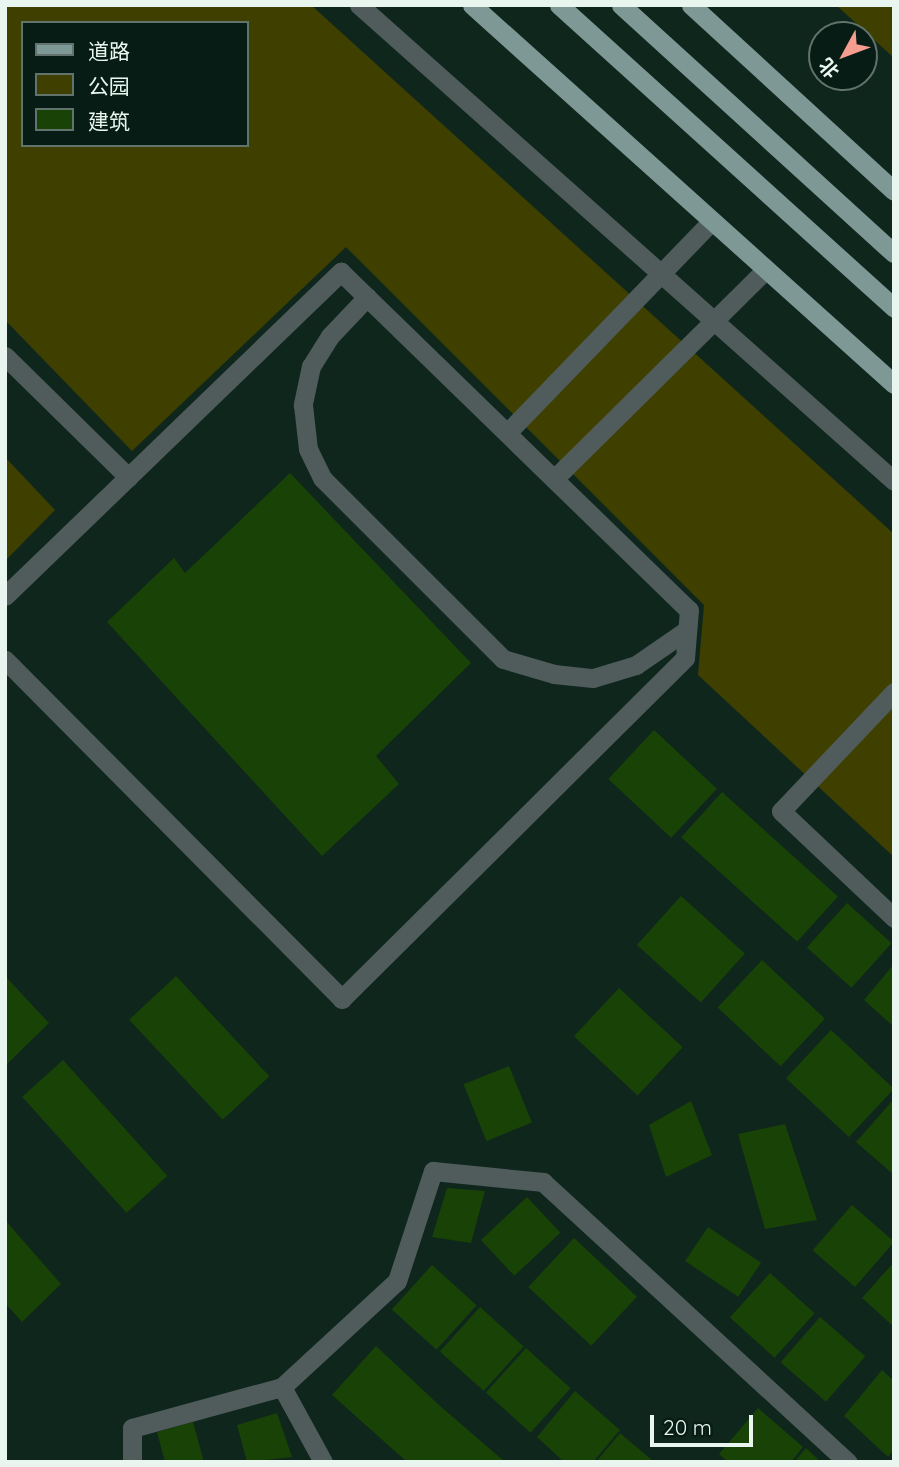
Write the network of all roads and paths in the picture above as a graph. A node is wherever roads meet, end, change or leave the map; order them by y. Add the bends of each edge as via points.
1 (359, 5) edge
2 (472, 5) edge
3 (559, 5) edge
4 (621, 5) edge
5 (691, 5) edge
6 (894, 191) edge
7 (712, 220) junction
8 (894, 253) edge
9 (766, 269) junction
10 (660, 274) junction
11 (367, 297) junction
12 (894, 308) edge
13 (713, 321) junction
14 (5, 356) edge
15 (894, 384) edge
16 (507, 433) junction
17 (128, 477) junction
18 (554, 479) junction
19 (894, 481) edge
20 (5, 596) edge
21 (687, 630) junction
22 (5, 660) edge
23 (894, 692) edge
24 (894, 918) edge
25 (282, 1387) junction
26 (132, 1462) edge
27 (323, 1462) edge
28 (848, 1462) edge

1 - 10 lane
2 - 7 main road
3 - 12 main road
4 - 8 main road
5 - 6 main road
7 - 9 main road
7 - 10 lane
9 - 13 lane
9 - 15 main road
10 - 13 lane
10 - 16 lane
11 - 16 lane
11 - 17 lane via 341,272
11 - 21 lane via 330,336 311,366 303,405 308,449 322,478 503,659 554,674 593,678 636,665
13 - 18 lane
13 - 19 lane
14 - 17 lane
16 - 18 lane
17 - 20 lane
18 - 21 lane via 689,610
21 - 22 lane via 685,659 342,999
23 - 24 lane via 781,811
25 - 26 lane via 132,1429
25 - 27 lane
25 - 28 lane via 397,1281 433,1171 542,1182

